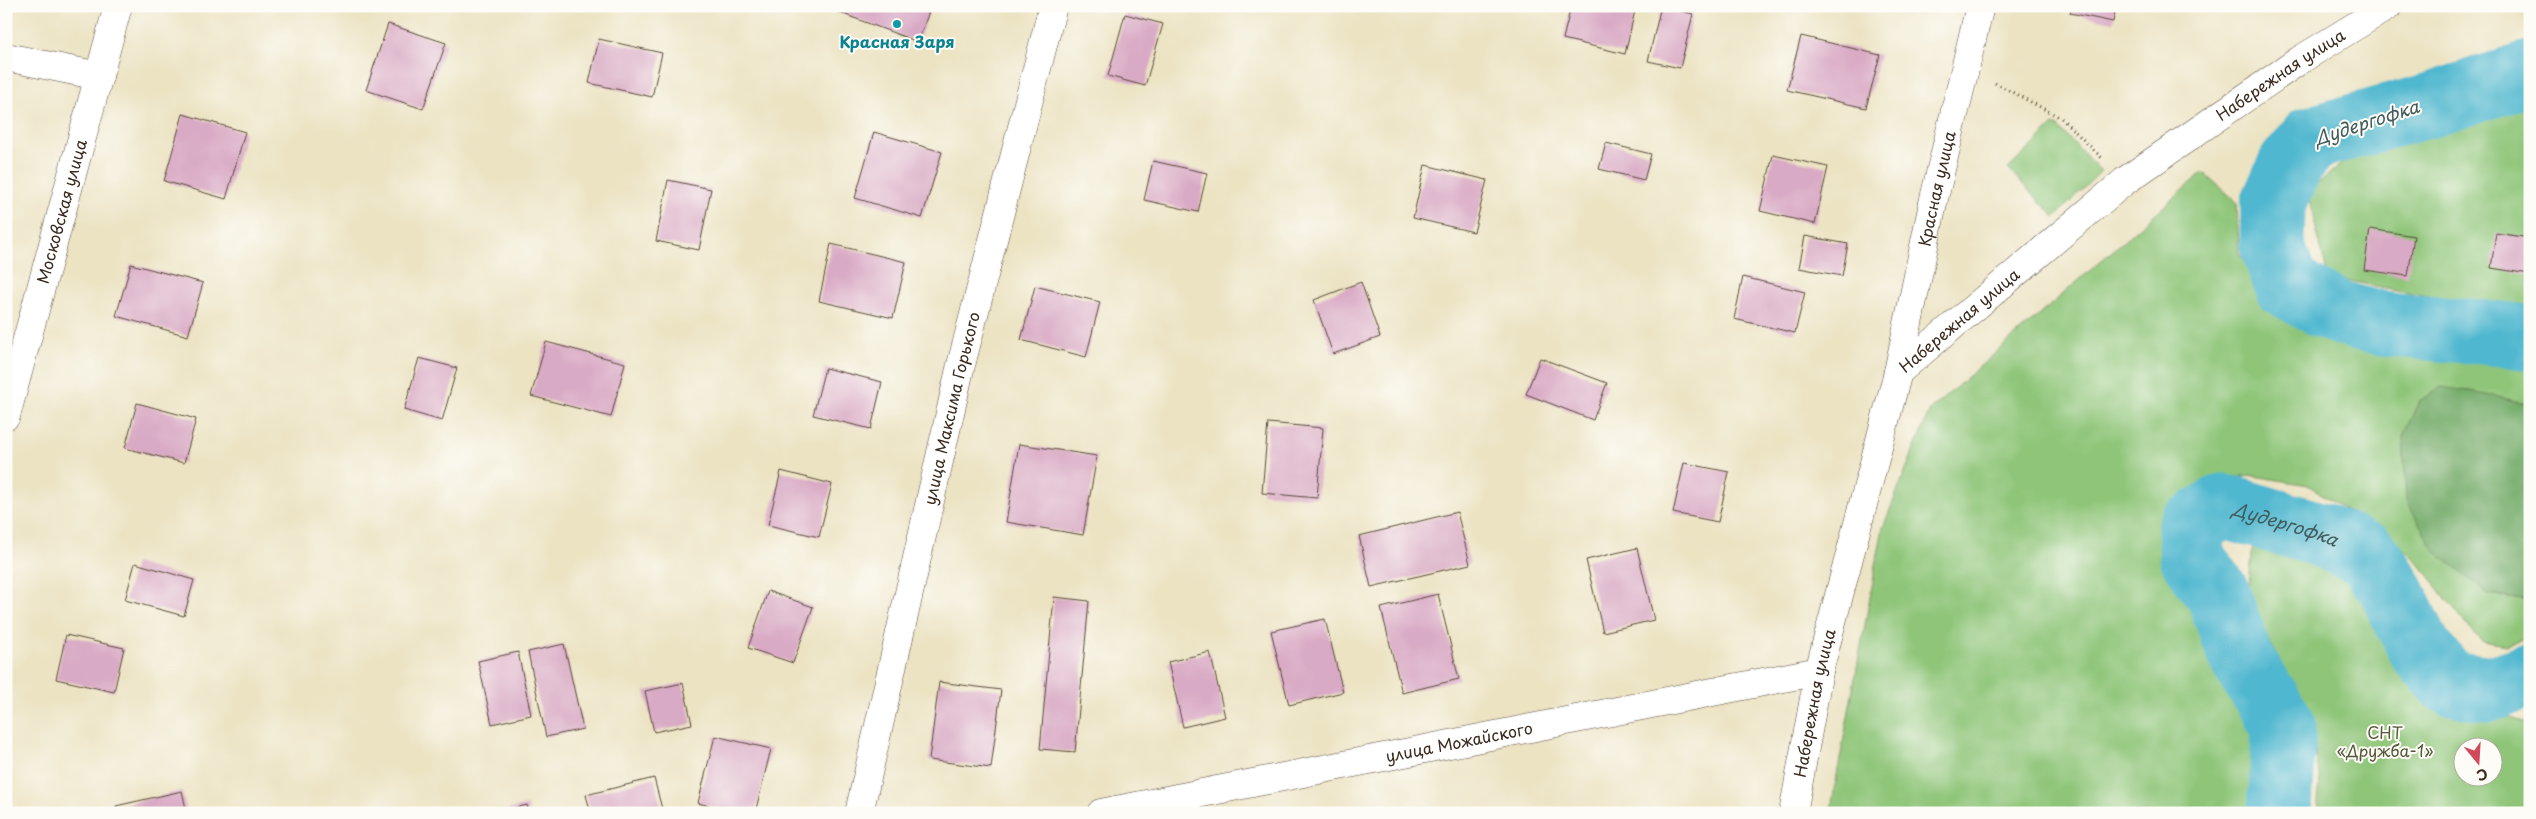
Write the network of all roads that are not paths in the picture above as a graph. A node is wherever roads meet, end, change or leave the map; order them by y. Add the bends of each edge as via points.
1 (118, 6) edge
2 (1053, 6) edge
3 (1980, 6) edge
4 (2388, 6) edge
5 (6, 57) edge
6 (100, 76) junction
7 (1898, 372) junction
8 (6, 416) edge
9 (1819, 671) junction
10 (859, 813) edge
11 (1101, 813) edge
12 (1794, 813) edge

1 - 6 street, Московская улица
2 - 10 street, улица Максима Горького via 960,369
3 - 7 street, Красная улица via 1933,203
4 - 7 street, Набережная улица via 2300,60 2125,181
5 - 6 street
6 - 8 street, Московская улица
7 - 9 street, Набережная улица
9 - 11 street, улица Можайского
9 - 12 street, Набережная улица

